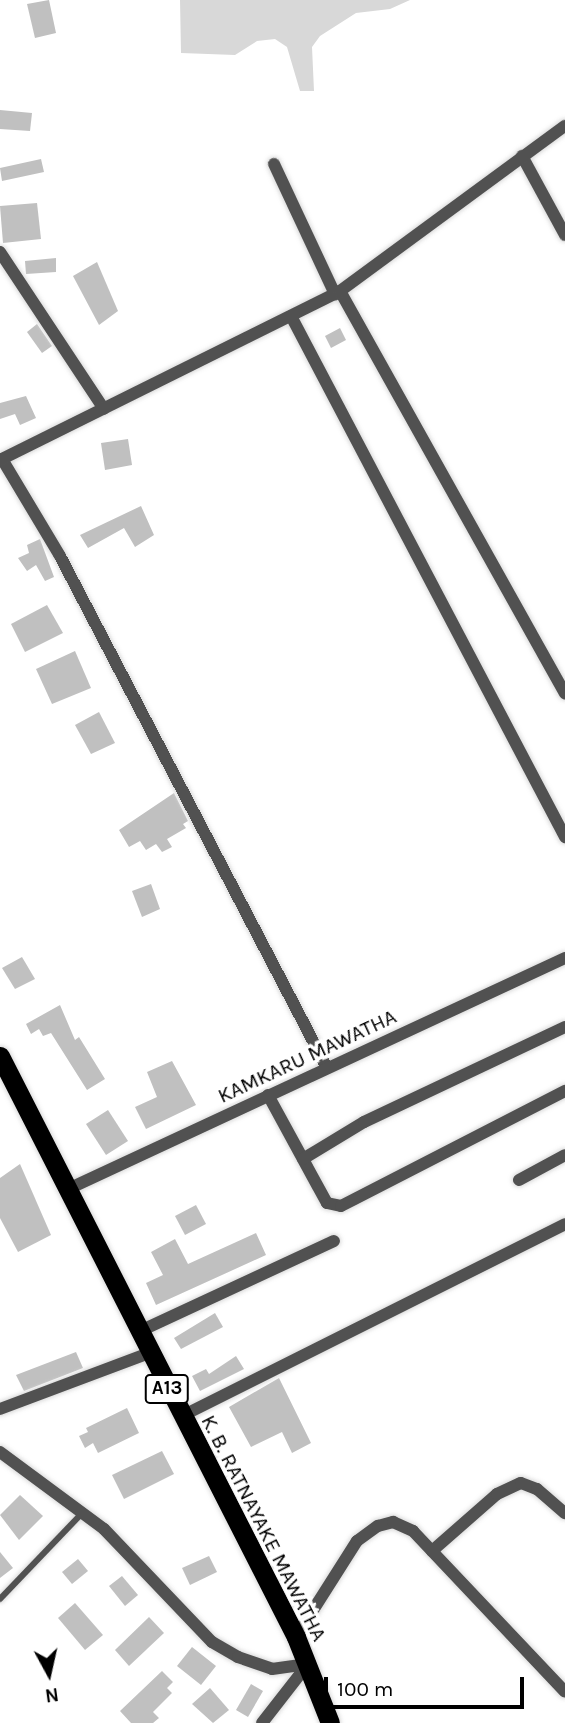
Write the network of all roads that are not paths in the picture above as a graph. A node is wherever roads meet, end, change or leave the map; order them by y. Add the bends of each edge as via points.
1 (565, 126) edge
2 (522, 156) junction
3 (274, 164) dead end
4 (565, 235) edge
5 (0, 252) edge
6 (337, 292) junction
7 (290, 316) junction
8 (104, 409) junction
9 (1, 459) edge
10 (565, 693) edge
11 (565, 837) edge
12 (565, 958) edge
13 (565, 1027) edge
14 (0, 1056) edge
15 (326, 1066) junction
16 (565, 1091) edge
17 (268, 1095) junction
18 (565, 1155) edge
19 (303, 1159) junction
20 (519, 1180) dead end
21 (66, 1190) junction
22 (565, 1224) edge
23 (334, 1241) dead end
24 (138, 1332) junction
25 (149, 1353) junction
26 (0, 1409) edge
27 (182, 1416) junction
28 (0, 1452) edge
29 (564, 1509) edge
30 (83, 1512) junction
31 (432, 1551) junction
32 (0, 1599) edge
33 (296, 1637) junction
34 (308, 1664) junction
35 (563, 1686) edge
36 (262, 1723) edge
37 (330, 1723) edge

1 - 2 street
2 - 4 street
2 - 6 street
3 - 6 street
5 - 8 street
6 - 7 street
6 - 10 street
7 - 8 street
7 - 11 street
8 - 9 street
9 - 15 street via 61,556
12 - 15 street, KAMKARU MAWATHA
13 - 19 street via 364,1122
14 - 21 highway, K. B. RATNAYAKE MAWATHA / A13
15 - 17 street, KAMKARU MAWATHA
16 - 19 street via 341,1206 327,1203
17 - 19 street
17 - 21 street, KAMKARU MAWATHA
18 - 20 street
21 - 24 highway, K. B. RATNAYAKE MAWATHA / A13
22 - 27 street
23 - 24 street
24 - 25 highway, K. B. RATNAYAKE MAWATHA / A13
25 - 26 street
25 - 27 highway, K. B. RATNAYAKE MAWATHA / A13
27 - 33 highway, K. B. RATNAYAKE MAWATHA / A13
28 - 30 street
29 - 31 street via 521,1483 497,1494
30 - 32 lane
30 - 34 street via 131,1553 212,1642 272,1669
31 - 33 street via 413,1531 393,1522 378,1526 357,1541
31 - 35 street
33 - 34 highway, K. B. RATNAYAKE MAWATHA / A13
34 - 36 street
34 - 37 highway, K. B. RATNAYAKE MAWATHA / A13

